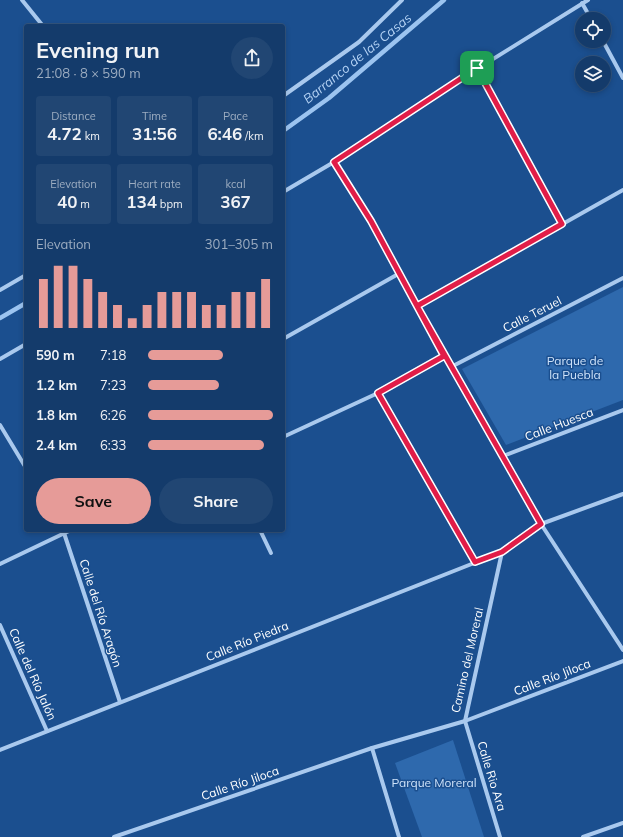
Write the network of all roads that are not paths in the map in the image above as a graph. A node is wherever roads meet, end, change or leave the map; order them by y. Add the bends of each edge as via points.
1 (22, 0) edge
2 (402, 0) edge
3 (588, 0) edge
4 (582, 3) junction
5 (587, 12) edge
6 (41, 24) edge
7 (607, 48) edge
8 (477, 68) junction
9 (623, 78) edge
10 (285, 95) edge
11 (334, 162) junction
12 (623, 190) edge
13 (285, 191) edge
14 (562, 224) junction
15 (400, 273) junction
16 (24, 276) edge
17 (623, 278) edge
18 (0, 290) edge
19 (417, 306) junction
20 (285, 338) edge
21 (24, 345) edge
22 (444, 356) junction
23 (0, 359) edge
24 (451, 367) junction
25 (378, 393) junction
26 (623, 410) edge
27 (0, 425) edge
28 (285, 436) edge
29 (502, 456) junction
30 (24, 465) edge
31 (623, 494) edge
32 (541, 524) junction
33 (61, 532) edge
34 (63, 532) edge
35 (261, 532) edge
36 (502, 552) junction
37 (270, 553) dead end
38 (475, 562) junction
39 (0, 564) edge
40 (0, 624) edge
41 (623, 650) edge
42 (623, 661) edge
43 (120, 702) junction
44 (465, 720) junction
45 (47, 731) junction
46 (372, 748) junction
47 (0, 750) edge
48 (623, 823) edge
49 (114, 837) edge
50 (399, 837) edge
51 (500, 837) edge
52 (583, 837) edge

1 - 6 street
2 - 10 street via 360,42
3 - 4 street
4 - 5 street
4 - 8 street
7 - 9 street
8 - 11 street
8 - 14 street
11 - 13 street
11 - 15 street
12 - 14 street
14 - 19 street
15 - 19 street
15 - 20 street
16 - 18 street
17 - 24 street, Calle Teruel
19 - 22 street
21 - 23 street
22 - 24 street
22 - 25 street
24 - 29 street
25 - 28 street
25 - 38 street
26 - 29 street, Calle Huesca
27 - 30 street
29 - 32 street
31 - 32 street
32 - 36 street
32 - 41 street
33 - 39 street
34 - 43 street, Calle del Río Aragón
35 - 37 street
36 - 38 street, Calle Río Piedra
36 - 44 street, Camino del Moreral
38 - 43 street, Calle Río Piedra
40 - 45 street, Calle del Río Jalón
42 - 44 street, Calle Río Jiloca
43 - 45 street, Calle Río Piedra
44 - 46 street, Camino del Moreral
44 - 51 street, Calle Rio Ara
45 - 47 street, Calle Río Piedra
46 - 49 street, Calle Río Jiloca
46 - 50 street
48 - 52 street

